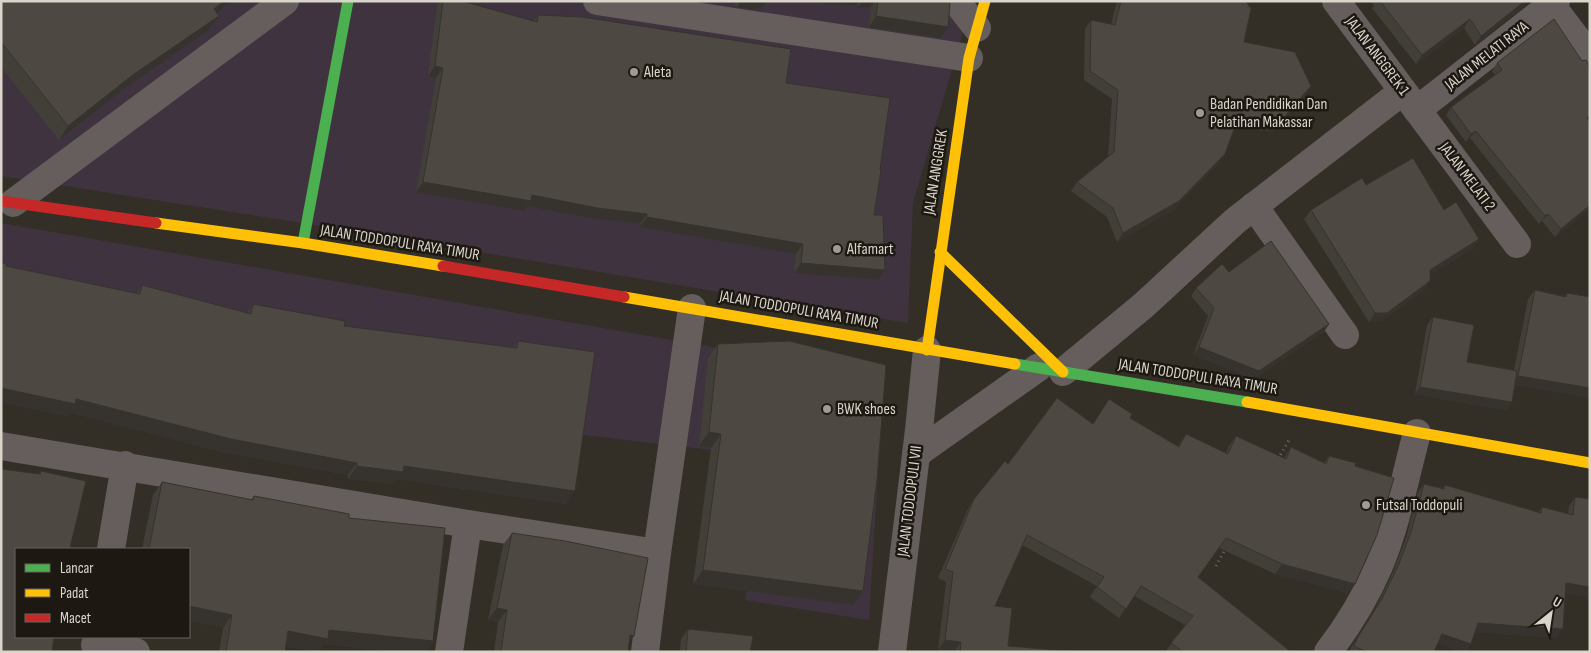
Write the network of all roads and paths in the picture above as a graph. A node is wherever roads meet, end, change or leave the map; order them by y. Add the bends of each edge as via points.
1 (285, 1) edge
2 (348, 1) edge
3 (596, 1) edge
4 (956, 1) edge
5 (985, 1) edge
6 (1336, 1) edge
7 (1553, 3) edge
8 (976, 28) junction
9 (1590, 56) edge
10 (969, 58) junction
11 (1410, 101) junction
12 (7, 202) edge
13 (1254, 206) junction
14 (303, 243) junction
15 (1517, 244) dead end
16 (940, 252) junction
17 (692, 308) junction
18 (1345, 334) dead end
19 (927, 350) junction
20 (1051, 369) junction
21 (1306, 412) junction
22 (1417, 433) junction
23 (1, 446) edge
24 (916, 454) junction
25 (1276, 463) edge
26 (1590, 463) edge
27 (125, 466) junction
28 (468, 524) junction
29 (1231, 540) edge
30 (111, 548) edge
31 (657, 554) junction
32 (1216, 566) edge
33 (95, 644) edge
34 (136, 652) edge
35 (449, 652) edge
36 (645, 652) edge
37 (892, 652) edge
38 (1328, 652) edge

1 - 12 street
2 - 14 main road
3 - 10 street
4 - 8 street
5 - 8 main road, JALAN ANGGREK
6 - 11 street, JALAN ANGGREK 1
7 - 9 street
7 - 11 street, JALAN MELATI RAYA
8 - 10 main road, JALAN ANGGREK
10 - 16 main road, JALAN ANGGREK
11 - 13 street, JALAN MELATI RAYA
11 - 15 street, JALAN MELATI 2
12 - 14 main road, JALAN TODDOPULI RAYA TIMUR
13 - 18 street
13 - 20 street, JALAN MELATI RAYA via 1144,305
14 - 17 main road, JALAN TODDOPULI RAYA TIMUR
16 - 19 main road, JALAN ANGGREK
16 - 20 main road
17 - 19 main road, JALAN TODDOPULI RAYA TIMUR
17 - 31 street
19 - 20 main road, JALAN TODDOPULI RAYA TIMUR
19 - 24 street, JALAN TODDOPULI VII
20 - 21 main road, JALAN TODDOPULI RAYA TIMUR
20 - 24 street, JALAN MELATI RAYA
21 - 22 main road, JALAN TODDOPULI RAYA TIMUR
21 - 25 path
22 - 26 main road, JALAN TODDOPULI RAYA TIMUR
22 - 38 street via 1392,530 1379,566 1364,597
23 - 27 street
24 - 37 street, JALAN TODDOPULI VII
27 - 28 street
27 - 30 street
28 - 31 street
28 - 35 street
29 - 32 path
31 - 36 street
33 - 34 street

